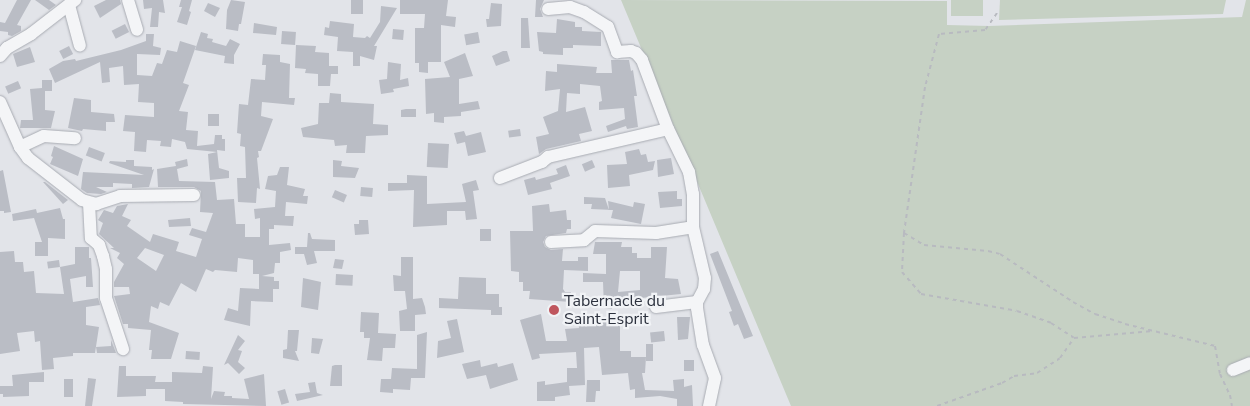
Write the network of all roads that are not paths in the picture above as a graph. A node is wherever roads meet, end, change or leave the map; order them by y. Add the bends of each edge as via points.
1 (128, 0) edge
2 (72, 3) edge
3 (548, 9) dead end
4 (137, 30) dead end
5 (80, 46) dead end
6 (0, 56) edge
7 (0, 102) edge
8 (668, 129) junction
9 (75, 138) dead end
10 (20, 147) junction
11 (500, 178) dead end
12 (194, 195) dead end
13 (89, 203) junction
14 (693, 227) junction
15 (551, 242) dead end
16 (697, 302) junction
17 (656, 307) dead end
18 (124, 349) dead end
19 (1250, 363) edge
20 (1233, 370) dead end
21 (709, 406) edge

1 - 4 street
2 - 5 street
2 - 6 street
3 - 8 street via 570,7 584,12 608,27 617,52 636,53 642,60
7 - 10 street
8 - 11 street via 548,157
8 - 14 street via 689,172
9 - 10 street via 44,136
10 - 13 street via 40,168
12 - 13 street via 120,196 96,204
13 - 18 street via 92,238 99,245 106,269 106,298
14 - 15 street via 656,233 595,231 584,240
14 - 16 street via 705,278 704,289
16 - 17 street
16 - 21 street via 703,345 715,378
19 - 20 street

